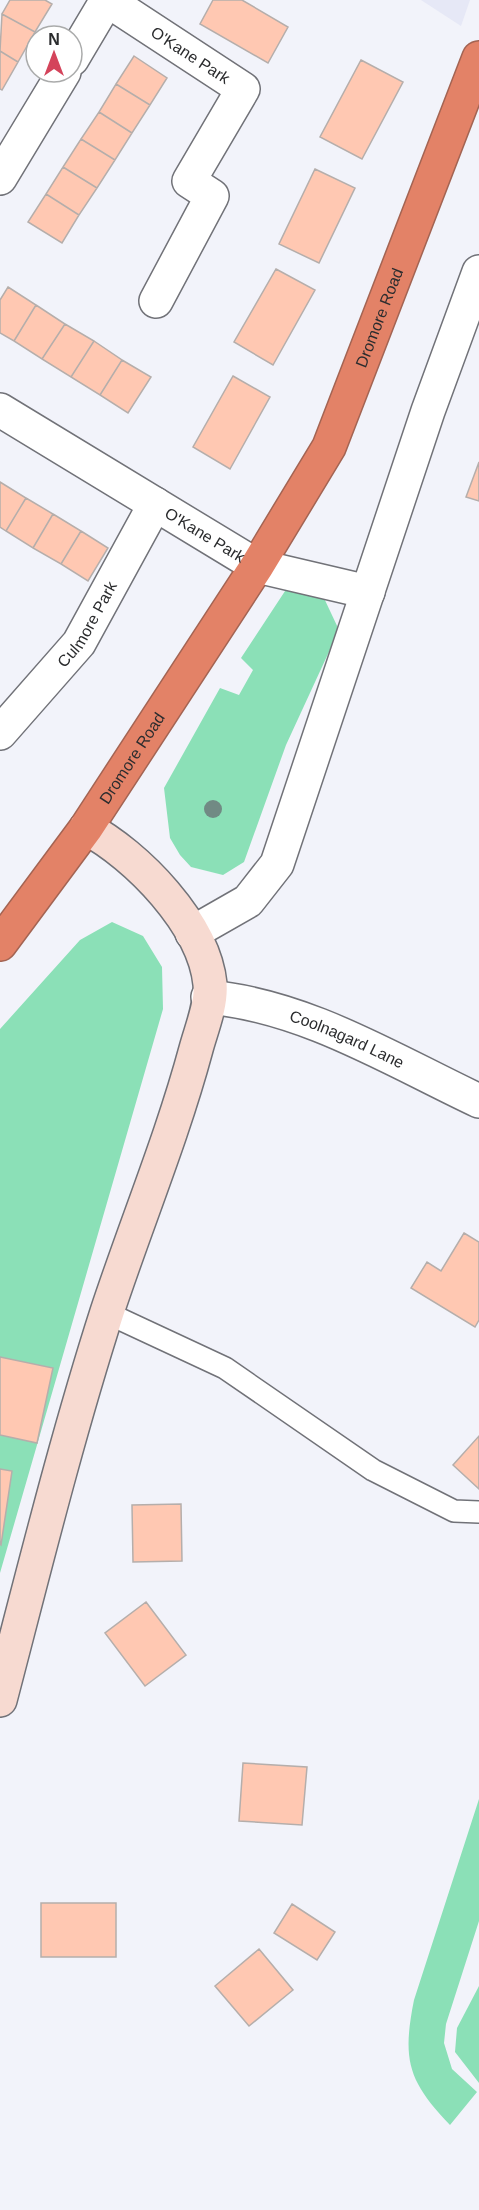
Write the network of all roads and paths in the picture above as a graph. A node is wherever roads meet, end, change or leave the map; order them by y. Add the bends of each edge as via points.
1 (107, 0) edge
2 (84, 39) edge
3 (479, 58) edge
4 (57, 84) edge
5 (0, 178) edge
6 (479, 272) edge
7 (156, 301) dead end
8 (0, 410) edge
9 (155, 504) junction
10 (257, 566) junction
11 (368, 592) junction
12 (0, 733) edge
13 (86, 828) junction
14 (192, 933) junction
15 (0, 944) edge
16 (208, 997) junction
17 (479, 1101) edge
18 (107, 1312) junction
19 (479, 1512) edge
20 (0, 1700) edge

1 - 2 street, O'Kane Park
1 - 7 street, O'Kane Park via 243,89 189,182 212,196
3 - 10 highway, Dromore Road via 328,447
4 - 5 street
6 - 11 street
8 - 9 street, O'Kane Park
9 - 10 street, O'Kane Park
9 - 12 street, Culmore Park via 79,643
10 - 11 street
10 - 13 highway, Dromore Road
11 - 14 street via 277,864 248,901
13 - 14 street via 112,842 153,878
13 - 15 highway, Dromore Road
14 - 16 street via 206,961
16 - 17 street, Coolnagard Lane via 240,1000 296,1014
16 - 18 street via 185,1090
18 - 19 lane via 225,1368 373,1470 454,1511
18 - 20 street via 61,1463

